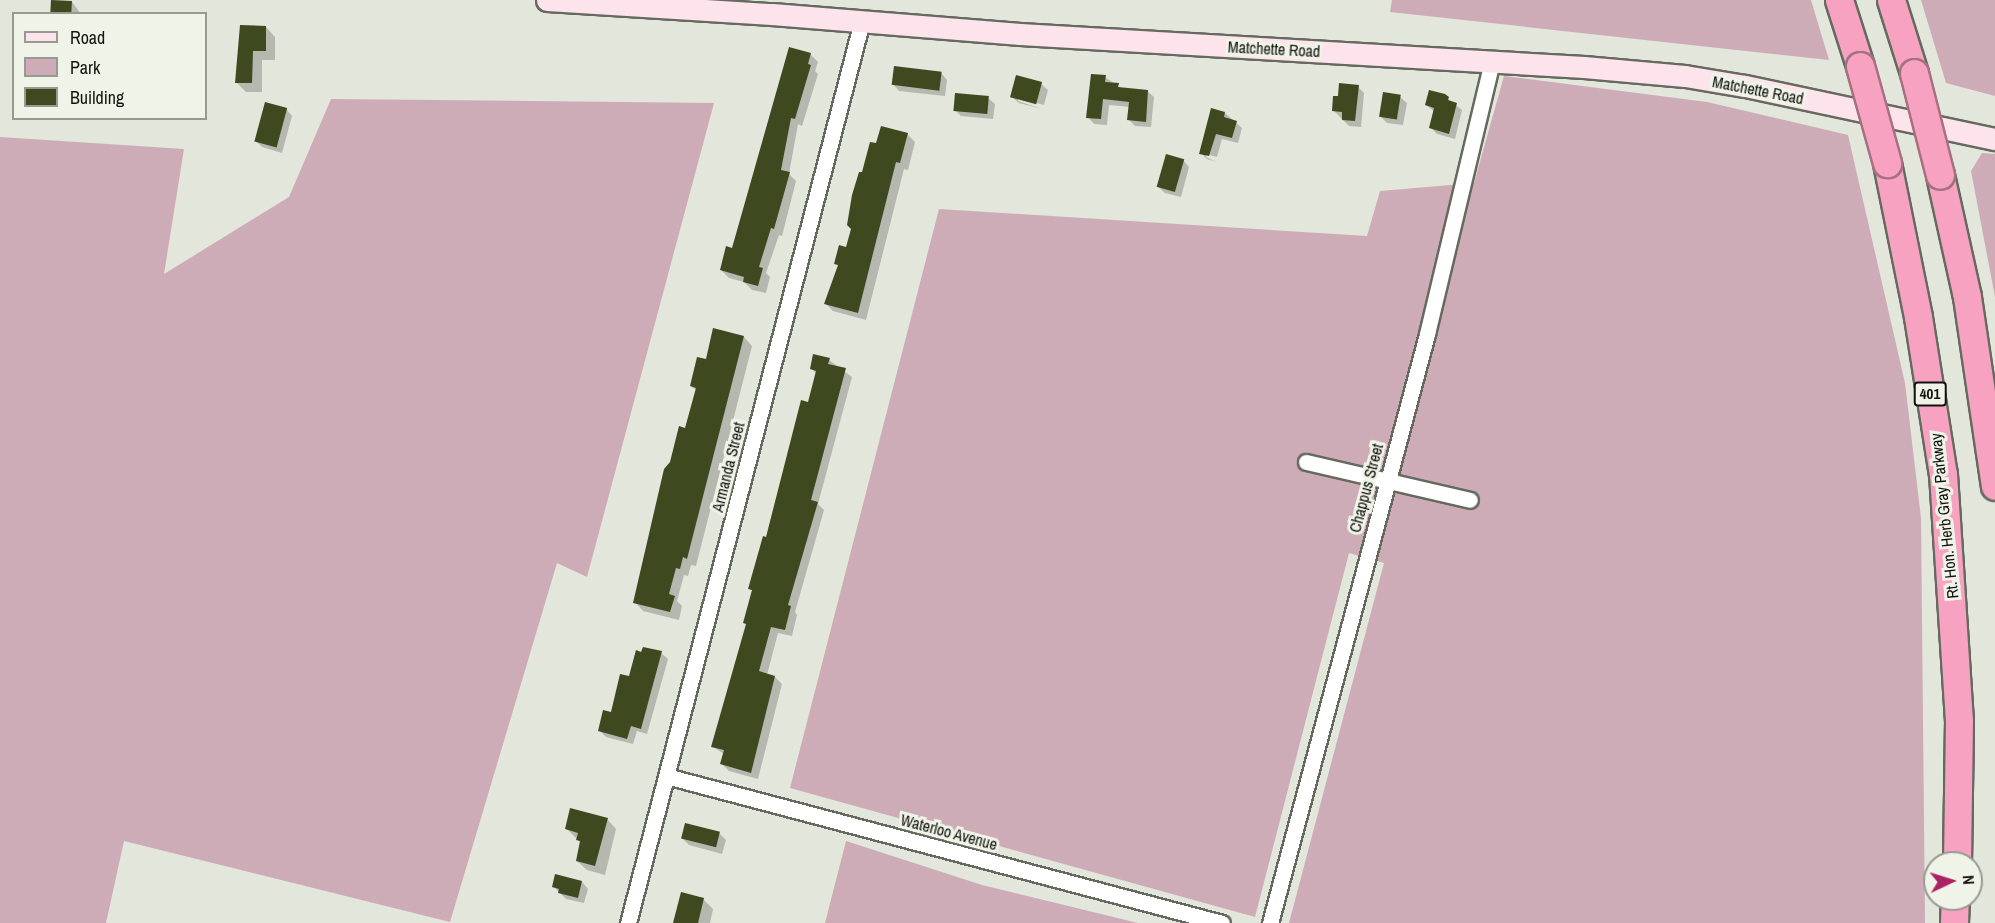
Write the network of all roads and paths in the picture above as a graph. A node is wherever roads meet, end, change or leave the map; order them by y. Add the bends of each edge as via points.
1 (547, 0) edge
2 (1839, 0) edge
3 (1891, 0) edge
4 (774, 7) edge
5 (862, 21) junction
6 (1492, 62) junction
7 (1995, 139) edge
8 (1306, 462) dead end
9 (1386, 480) junction
10 (1995, 486) edge
11 (1470, 500) dead end
12 (666, 776) junction
13 (1957, 851) edge
14 (628, 923) edge
15 (1222, 923) edge
16 (1270, 923) edge

1 - 4 street, Matchette Road
2 - 13 highway, Rt. Hon. Herb Gray Parkway / 401, bridge via 1887,163 1918,317 1943,474 1959,720
3 - 10 highway, bridge via 1914,73 1967,297
4 - 5 street, Matchette Road
5 - 6 street, Matchette Road
5 - 12 street, Armanda Street
6 - 7 street, Matchette Road via 1685,76
6 - 9 street, Chappus Street via 1427,334
8 - 9 street
9 - 11 street
9 - 16 street, Chappus Street
12 - 14 street, Armanda Street
12 - 15 street, Waterloo Avenue

